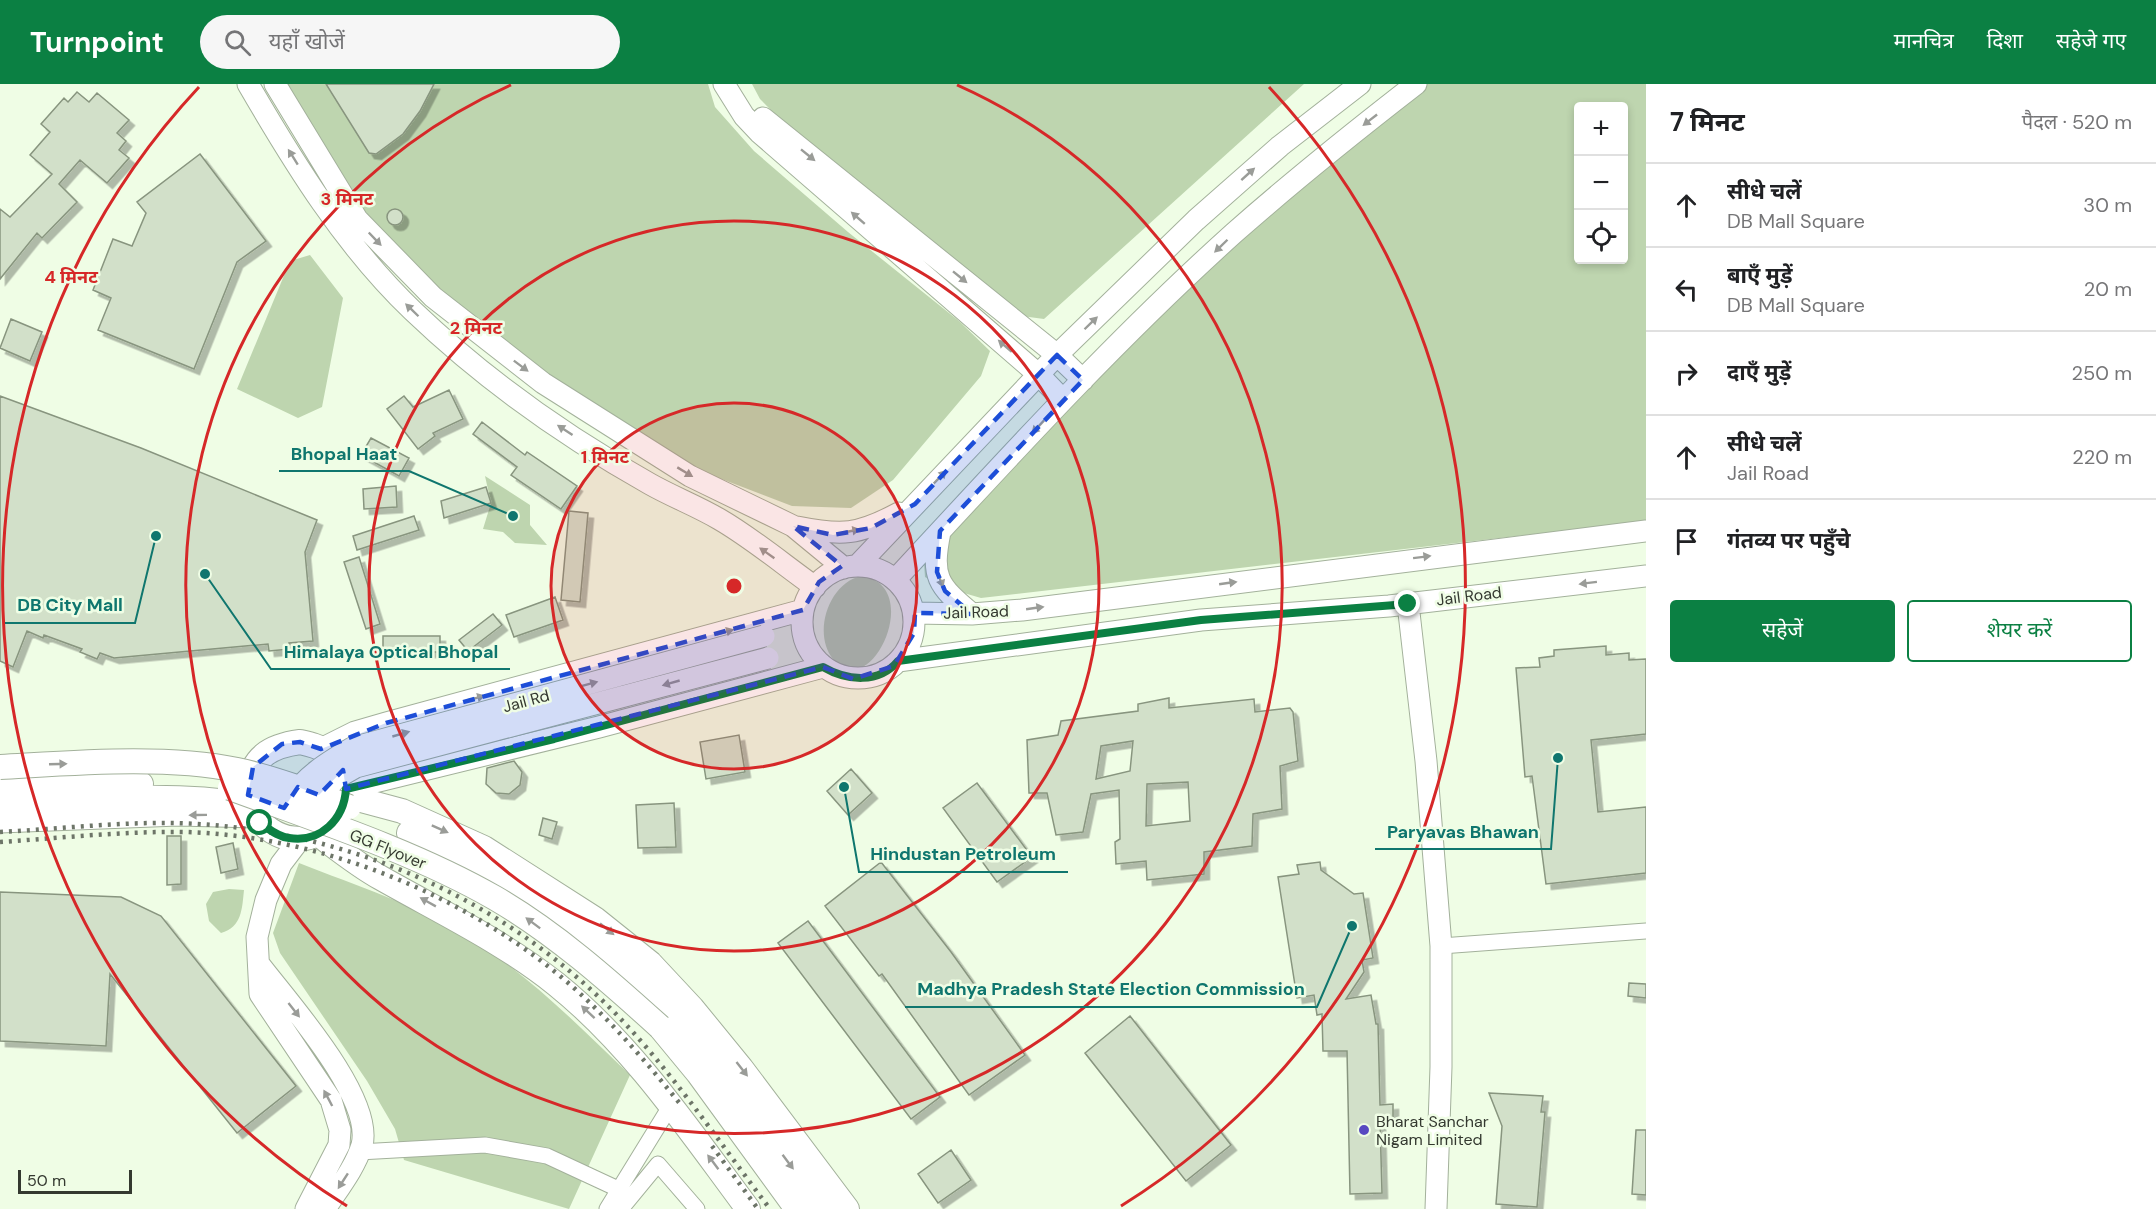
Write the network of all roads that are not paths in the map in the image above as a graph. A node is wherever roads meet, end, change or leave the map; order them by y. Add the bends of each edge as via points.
1 (248, 84) edge
2 (275, 84) edge
3 (724, 84) edge
4 (739, 84) edge
5 (1360, 84) edge
6 (1416, 84) edge
7 (1058, 355) junction
8 (1039, 375) junction
9 (1083, 380) junction
10 (1063, 400) junction
11 (915, 504) junction
12 (794, 526) junction
13 (940, 531) junction
14 (1646, 531) edge
15 (850, 567) junction
16 (1646, 576) edge
17 (896, 580) junction
18 (815, 587) junction
19 (1408, 604) junction
20 (803, 610) junction
21 (914, 613) junction
22 (972, 614) junction
23 (779, 616) junction
24 (898, 661) junction
25 (823, 667) junction
26 (785, 677) junction
27 (321, 748) junction
28 (0, 767) edge
29 (0, 786) edge
30 (309, 791) junction
31 (346, 792) junction
32 (0, 805) edge
33 (252, 811) junction
34 (0, 822) edge
35 (302, 824) junction
36 (1646, 931) edge
37 (1441, 946) junction
38 (259, 964) junction
39 (671, 1105) junction
40 (359, 1152) junction
41 (618, 1189) junction
42 (306, 1209) edge
43 (325, 1209) edge
44 (607, 1209) edge
45 (621, 1209) edge
46 (697, 1209) edge
47 (748, 1209) edge
48 (797, 1209) edge
49 (824, 1209) edge
50 (848, 1209) edge
51 (1436, 1209) edge

18 -> 1 main road via 720,519 651,485 541,414 412,311 354,247
2 -> 12 main road via 357,219 433,297 543,383 670,463
8 -> 3 main road via 759,133
4 -> 7 main road via 765,120
7 -> 5 main road via 1196,220 1280,146
6 -> 9 main road via 1233,234
7 - 8 main road
7 - 9 main road
8 - 10 main road
11 -> 8 main road
9 - 10 main road
10 -> 13 main road
12 -> 11 main road via 833,535 871,528
11 - 15 main road
12 - 15 main road
13 - 17 main road
13 -> 22 main road via 934,562 937,572 945,591
22 -> 14 main road, Jail Road
15 - 17 main road via 882,571
15 - 18 main road via 832,573
16 -> 19 main road, Jail Road
17 - 21 main road via 906,592
18 - 20 main road
19 - 24 main road, Jail Road via 1201,620
19 - 37 main road
20 - 23 main road
20 - 25 main road via 801,628 805,641
21 - 22 main road, Jail Road
21 - 24 main road via 914,633
27 -> 23 main road via 386,723
30 -> 23 main road, Jail Rd, bridge via 320,767 352,748 764,636
24 - 25 main road via 865,679 837,675
25 - 26 main road
26 -> 30 main road, Jail Rd, bridge via 768,658 356,767
26 - 31 main road
27 - 31 main road via 338,764
27 - 33 main road via 300,742 282,744 268,752 253,767
28 -> 30 main road, GG Flyover, bridge via 171,763 236,770
29 - 35 main road, GG Flyover, bridge via 230,788
30 - 35 main road, Jail Rd, bridge
30 -> 49 main road, GG Flyover, bridge via 478,865 515,887 633,975 734,1089
31 - 35 main road via 342,810 330,827
31 -> 50 main road via 402,811 484,848 595,919 650,963 741,1068
32 - 33 main road via 214,799
33 -> 34 main road
33 - 35 main road via 273,832 287,838
35 - 38 main road, Jail Rd via 266,900 257,937
39 -> 35 main road via 635,1061 556,984 472,926 379,878
48 -> 35 main road, GG Flyover, bridge via 660,1027 600,974 494,897 404,854
36 - 37 street
37 - 51 main road
38 -> 40 main road via 341,1073 361,1119
42 -> 38 main road, Jail Rd via 339,1145 340,1130 331,1100 260,993
39 - 41 street
47 -> 39 main road
40 - 41 street via 485,1145 548,1156
40 -> 43 main road
41 - 44 street
45 - 46 street via 658,1164

